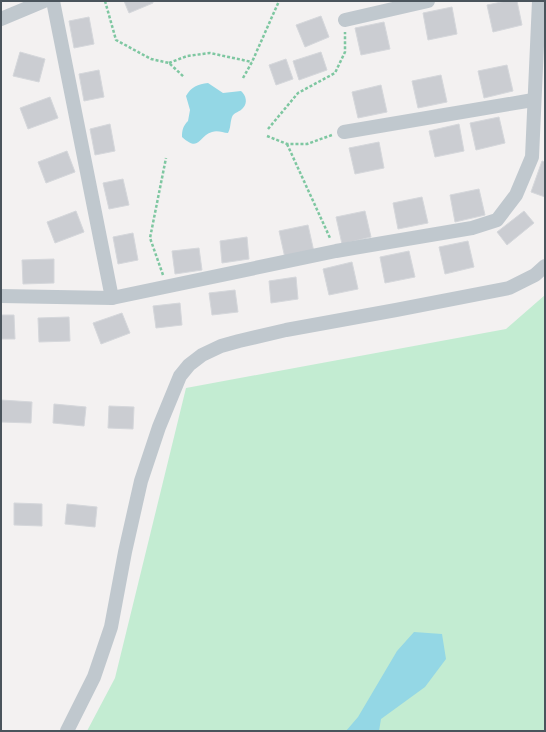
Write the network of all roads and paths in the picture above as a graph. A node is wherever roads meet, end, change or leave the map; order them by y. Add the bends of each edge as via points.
1 (44, 1) edge
2 (53, 1) edge
3 (106, 1) edge
4 (279, 1) edge
5 (428, 1) edge
6 (539, 1) edge
7 (1, 19) edge
8 (345, 20) joint
9 (252, 62) junction
10 (169, 63) junction
11 (184, 77) dead end
12 (243, 78) dead end
13 (534, 100) junction
14 (268, 129) dead end
15 (344, 132) joint
16 (267, 136) dead end
17 (287, 144) junction
18 (166, 158) dead end
19 (336, 252) junction
20 (545, 266) edge
21 (167, 287) junction
22 (1, 296) edge
23 (112, 298) junction
24 (67, 731) edge

1 - 7 street
2 - 23 street
3 - 10 path via 116,40 151,58
4 - 9 path
5 - 8 street
6 - 13 street
8 - 14 path via 345,52 335,73 298,93
9 - 10 path via 210,53 187,56
9 - 12 path
10 - 11 path
13 - 15 street
13 - 19 street via 532,157 516,195 497,220 472,228
15 - 17 path via 307,144
16 - 17 path
17 - 19 path
18 - 21 path via 150,238
19 - 21 street
20 - 24 street via 535,275 509,288 239,341 202,355 189,365 180,376 159,426 141,481 111,626 94,677
21 - 23 street
22 - 23 street

